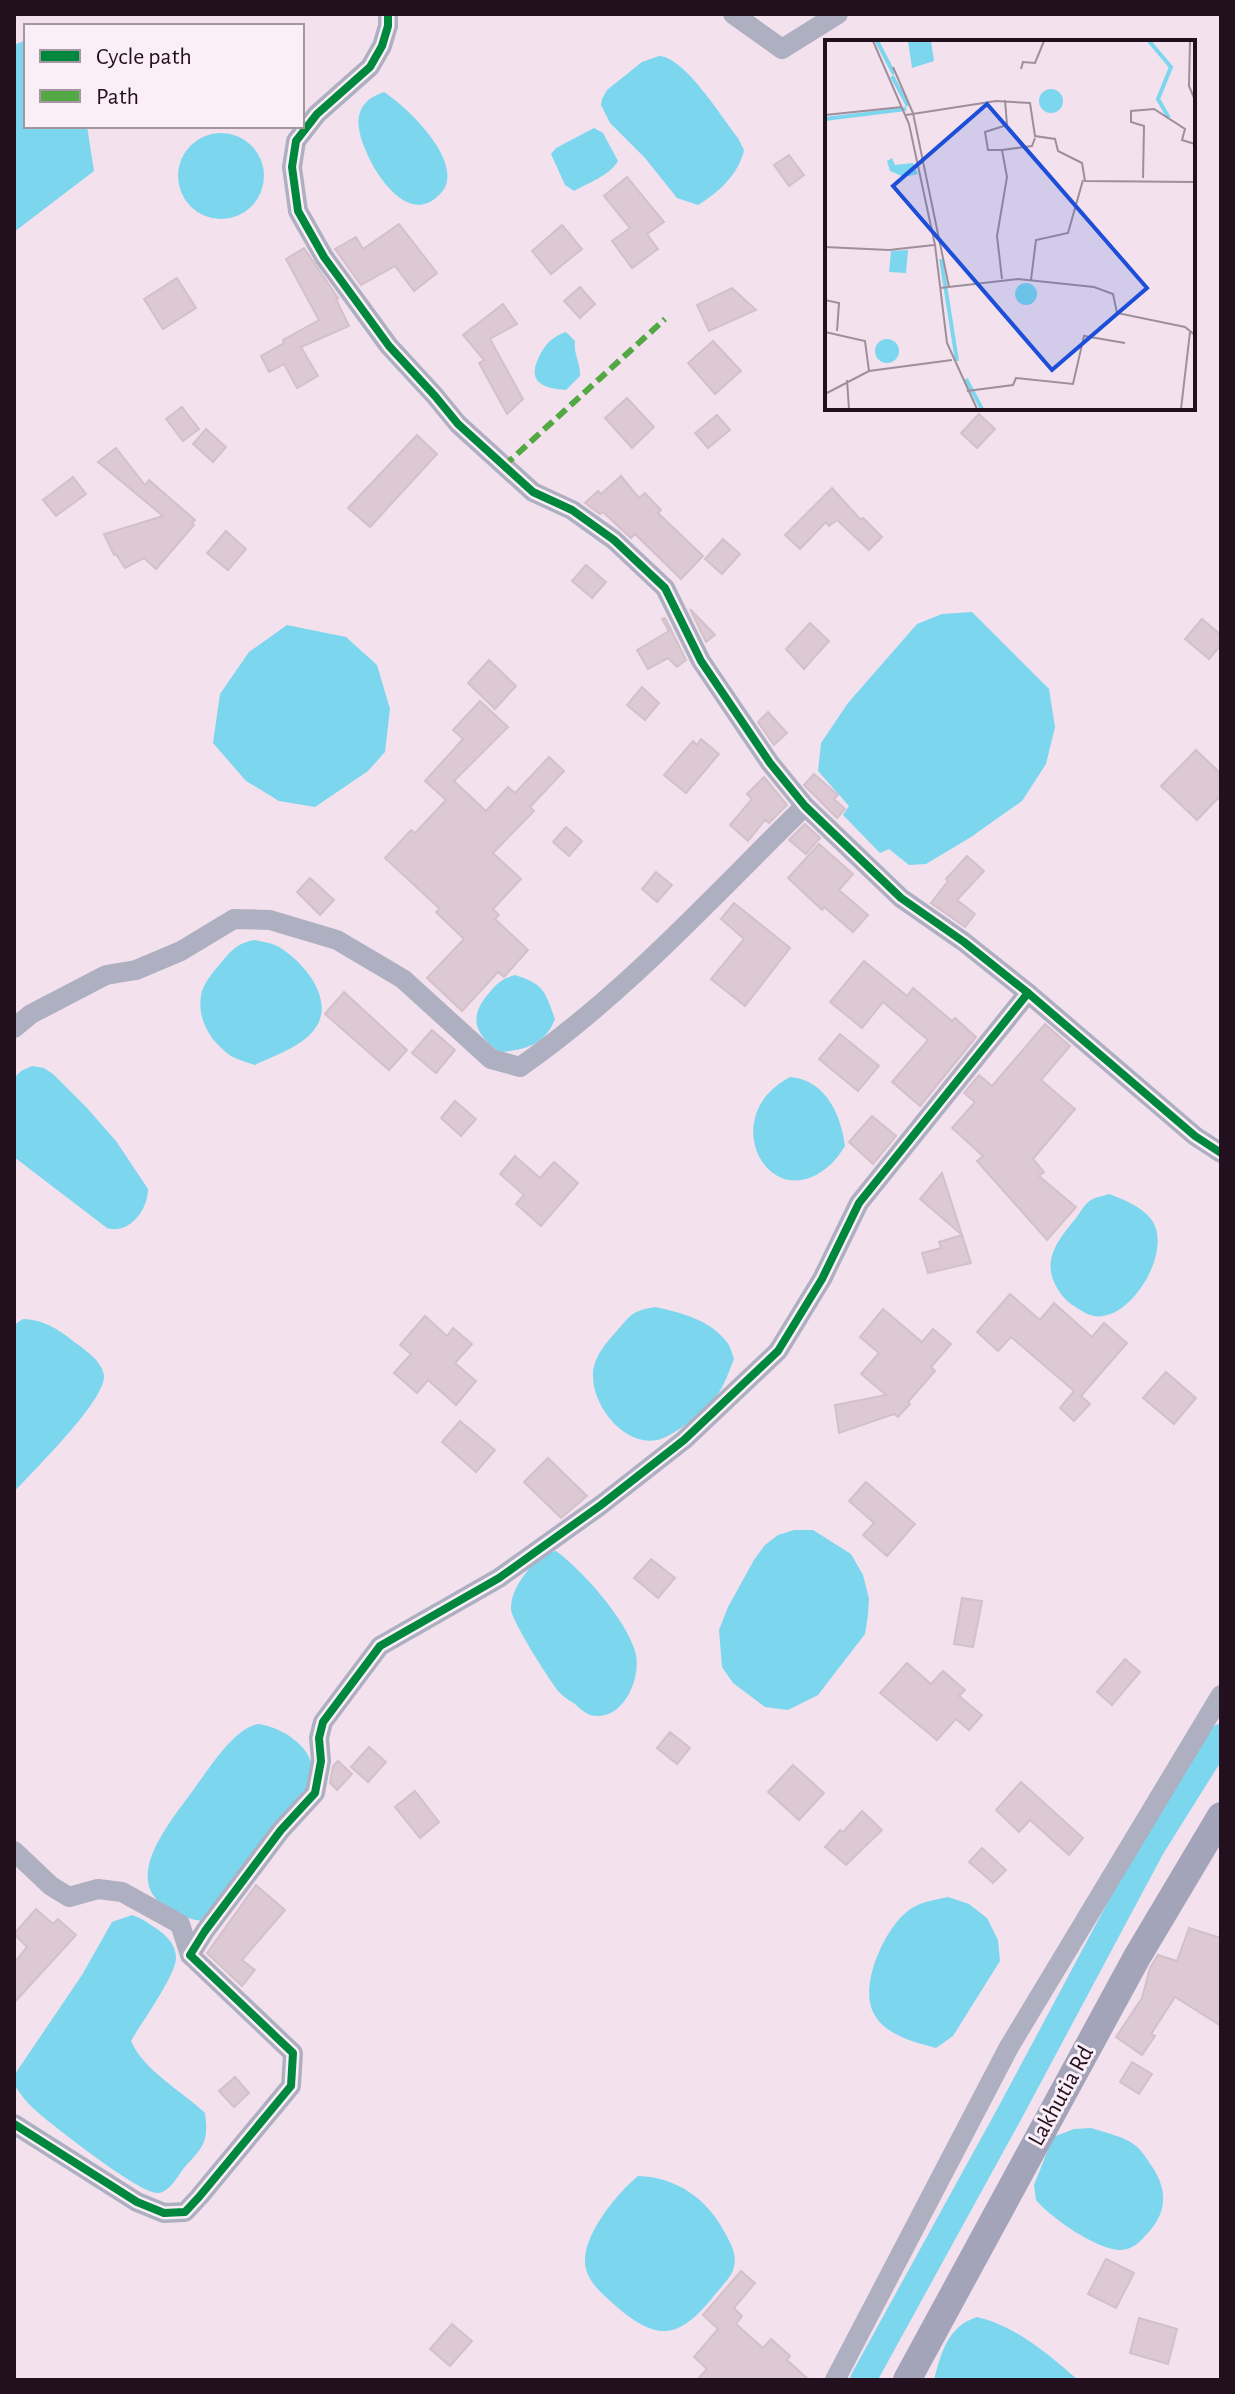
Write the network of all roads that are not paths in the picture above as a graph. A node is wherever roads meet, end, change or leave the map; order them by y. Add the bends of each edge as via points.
1 (388, 14) edge
2 (733, 14) edge
3 (838, 14) edge
4 (805, 806) junction
5 (1028, 993) junction
6 (14, 1028) edge
7 (1221, 1153) edge
8 (1221, 1695) edge
9 (1221, 1816) edge
10 (14, 1851) edge
11 (190, 1955) junction
12 (14, 2124) edge
13 (835, 2380) edge
14 (907, 2380) edge

1 - 4 street via 382,46 370,67 317,114 296,141 292,167 298,211 324,257 389,346 458,424 533,492 572,510 614,540 665,588 701,661
2 - 3 street via 782,49
4 - 5 street via 901,898
4 - 6 street via 622,986 520,1067 491,1059 403,979 337,940 270,920 234,919 181,951 136,970 106,975
5 - 7 street
5 - 11 street via 859,1203 822,1279 778,1351 684,1440 601,1505 499,1578 380,1646 323,1722 315,1793 281,1830
8 - 13 street via 1009,2047
9 - 14 street, Lakhutia Rd via 1137,1957
10 - 11 street via 69,1897 98,1889 122,1892 180,1924
11 - 12 street via 293,2053 291,2086 185,2212 164,2213 137,2202

